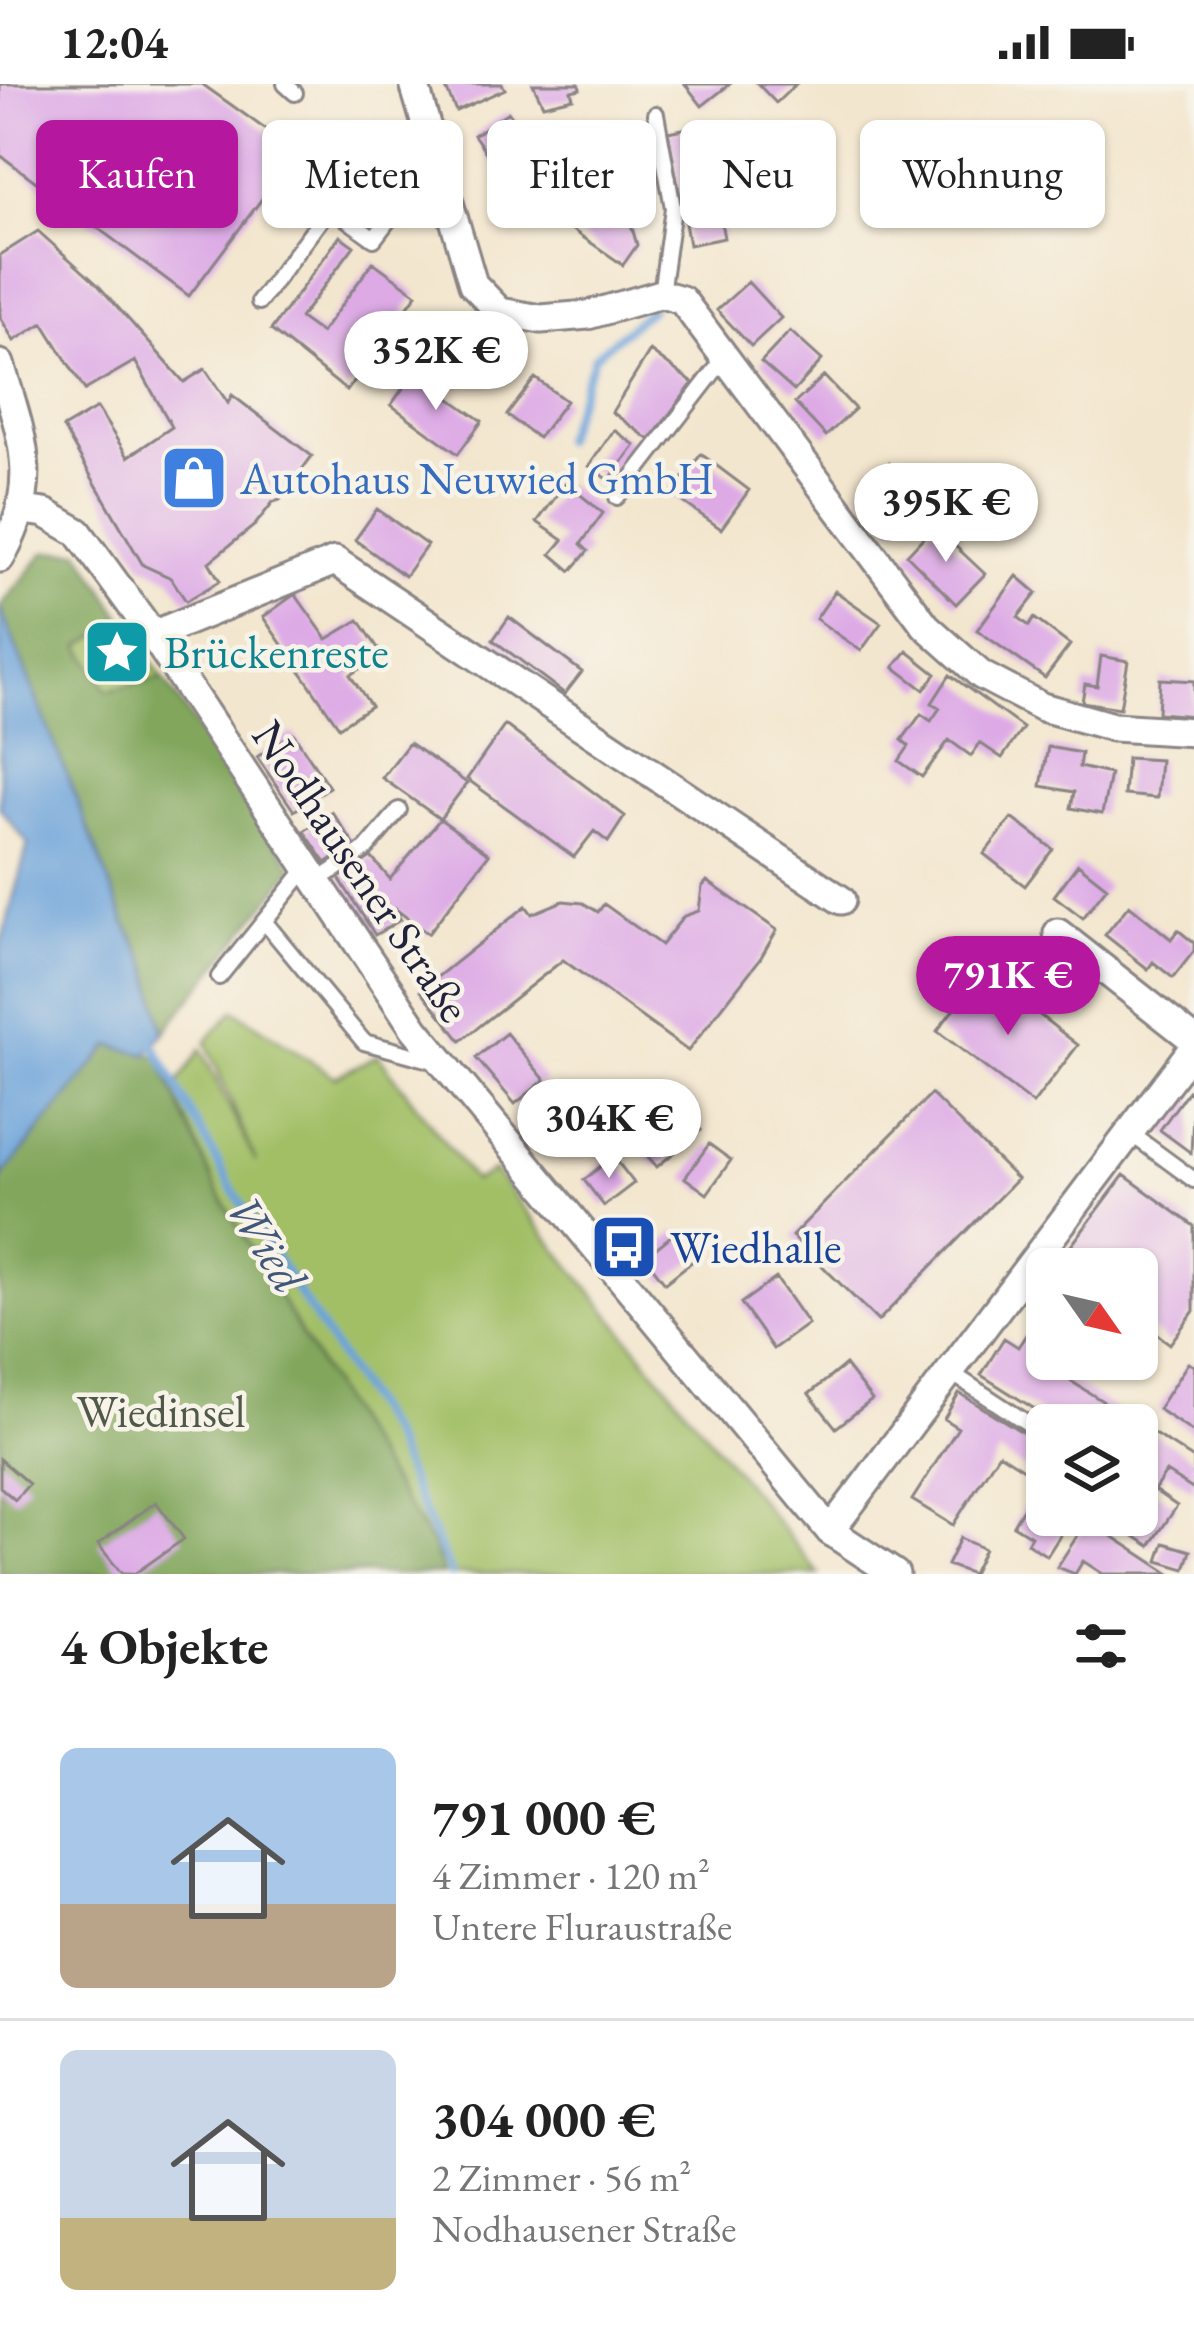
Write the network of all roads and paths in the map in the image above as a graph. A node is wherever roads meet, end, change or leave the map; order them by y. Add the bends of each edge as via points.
1 (414, 84) edge
2 (656, 114) dead end
3 (425, 120) edge
4 (315, 228) edge
5 (359, 228) edge
6 (382, 228) edge
7 (457, 228) edge
8 (661, 294) junction
9 (260, 302) dead end
10 (723, 360) junction
11 (0, 364) edge
12 (617, 497) dead end
13 (24, 510) junction
14 (0, 558) edge
15 (153, 635) junction
16 (1194, 732) edge
17 (399, 810) dead end
18 (312, 875) junction
19 (841, 900) dead end
20 (265, 921) junction
21 (1058, 933) dead end
22 (219, 976) dead end
23 (1194, 1043) edge
24 (443, 1063) junction
25 (1130, 1133) junction
26 (1194, 1180) edge
27 (950, 1372) junction
28 (1026, 1422) edge
29 (830, 1531) junction
30 (895, 1574) edge

1 - 3 street
2 - 8 lane via 673,208
4 - 9 lane
5 - 6 lane via 374,239
7 - 8 street via 473,284 500,312 588,315
8 - 10 street via 682,301
10 - 12 lane
10 - 16 street via 926,626 980,675 1042,707 1113,727
11 - 13 street via 23,441
13 - 14 street
13 - 15 street, Nodhausener Straße via 78,532
15 - 18 street, Nodhausener Straße
15 - 19 street via 335,561
17 - 18 lane via 367,849
18 - 20 lane
18 - 24 street, Nodhausener Straße
20 - 22 lane
20 - 24 lane via 364,1042
21 - 23 street
23 - 25 street
24 - 29 street, Nodhausener Straße
25 - 26 lane
25 - 27 street
27 - 28 lane
27 - 29 street
29 - 30 street, Nodhausener Straße

